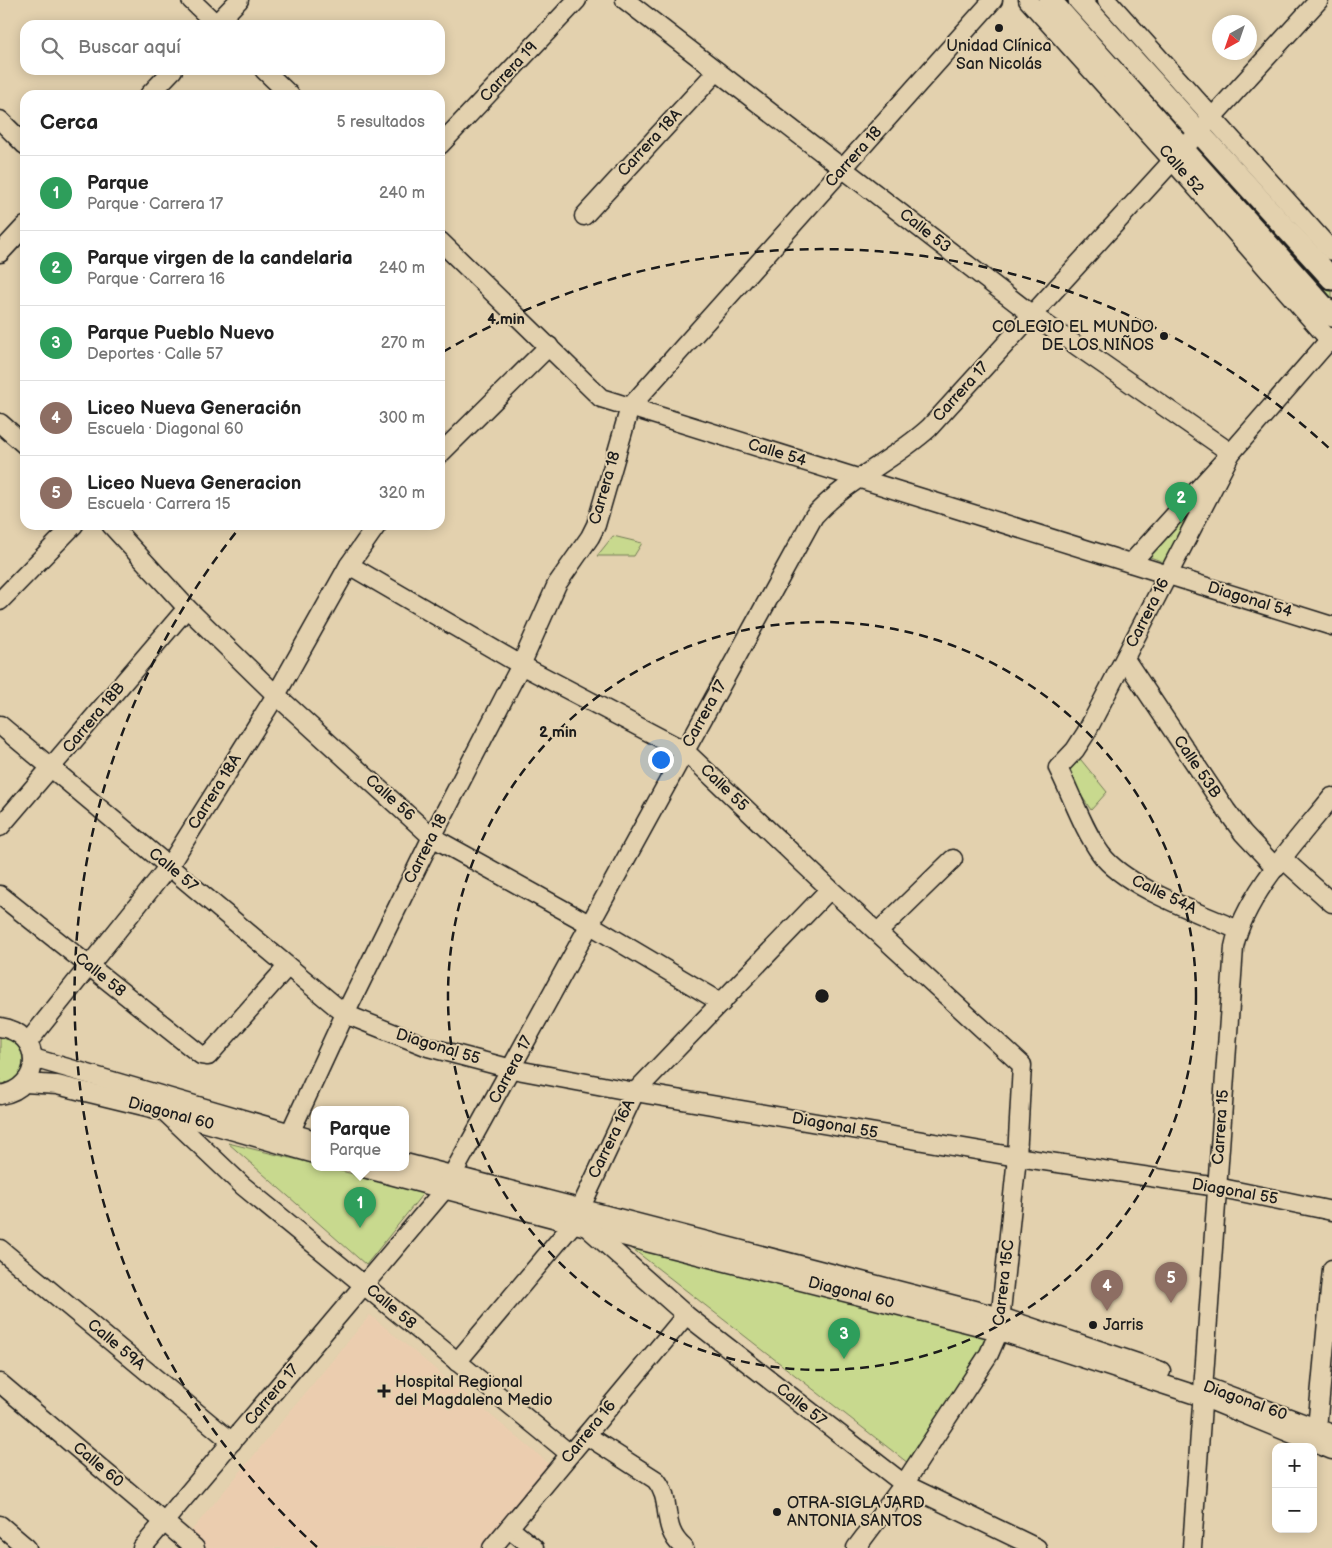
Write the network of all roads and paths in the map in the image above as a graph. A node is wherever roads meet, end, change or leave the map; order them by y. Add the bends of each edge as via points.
1 (192, 0) edge
2 (239, 0) edge
3 (577, 0) edge
4 (625, 0) edge
5 (993, 0) edge
6 (1028, 0) edge
7 (1050, 0) edge
8 (1079, 0) edge
9 (1107, 0) edge
10 (1319, 0) edge
11 (211, 20) edge
12 (221, 20) edge
13 (717, 71) junction
14 (168, 75) edge
15 (269, 75) edge
16 (154, 90) edge
17 (285, 90) edge
18 (1212, 116) junction
19 (0, 120) edge
20 (1198, 132) junction
21 (445, 139) edge
22 (20, 140) edge
23 (1178, 154) junction
24 (844, 168) junction
25 (584, 216) dead end
26 (20, 231) edge
27 (445, 246) edge
28 (1332, 251) edge
29 (0, 253) edge
30 (1332, 279) edge
31 (1032, 314) junction
32 (1332, 316) edge
33 (1331, 340) edge
34 (549, 346) junction
35 (630, 407) junction
36 (0, 423) edge
37 (20, 441) edge
38 (445, 449) edge
39 (1231, 453) junction
40 (860, 479) junction
41 (69, 530) edge
42 (116, 530) edge
43 (374, 530) edge
44 (1131, 563) junction
45 (349, 565) junction
46 (1168, 575) junction
47 (0, 601) edge
48 (186, 608) junction
49 (1332, 626) edge
50 (1125, 659) junction
51 (521, 665) junction
52 (276, 695) junction
53 (0, 725) edge
54 (685, 751) junction
55 (52, 768) junction
56 (1058, 768) joint
57 (1332, 797) edge
58 (0, 827) edge
59 (432, 837) junction
60 (953, 859) dead end
61 (1279, 864) junction
62 (169, 866) junction
63 (830, 889) junction
64 (0, 894) edge
65 (1332, 903) edge
66 (589, 924) junction
67 (1238, 930) junction
68 (878, 932) junction
69 (88, 965) junction
70 (287, 967) junction
71 (722, 1003) junction
72 (345, 1014) junction
73 (0, 1026) edge
74 (31, 1050) junction
75 (1022, 1065) joint
76 (512, 1068) junction
77 (25, 1083) junction
78 (635, 1092) junction
79 (0, 1095) edge
80 (164, 1111) junction
81 (226, 1130) junction
82 (290, 1133) junction
83 (311, 1139) edge
84 (311, 1153) edge
85 (1016, 1157) junction
86 (212, 1158) junction
87 (409, 1164) edge
88 (375, 1171) edge
89 (454, 1175) junction
90 (1217, 1187) junction
91 (444, 1190) junction
92 (1332, 1211) edge
93 (580, 1220) junction
94 (0, 1249) edge
95 (1332, 1270) edge
96 (364, 1285) junction
97 (686, 1315) junction
98 (1000, 1324) junction
99 (456, 1362) junction
100 (0, 1383) edge
101 (1202, 1391) junction
102 (1324, 1431) edge
103 (586, 1435) junction
104 (232, 1442) junction
105 (1332, 1450) edge
106 (570, 1454) junction
107 (904, 1484) junction
108 (164, 1522) junction
109 (0, 1525) edge
110 (509, 1528) junction
111 (27, 1548) edge
112 (142, 1548) edge
113 (195, 1548) edge
114 (492, 1548) edge
115 (534, 1548) edge
116 (684, 1548) edge
117 (856, 1548) edge
118 (1037, 1548) edge
119 (1192, 1548) edge

1 - 11 street
2 - 12 street
3 - 21 street, Carrera 19
4 - 13 street, Calle 53
5 - 24 street, Carrera 18
6 - 23 street, Calle 52
7 - 23 main road, Calle 52
8 - 20 main road
9 - 18 street
10 - 18 street, Carrera 17
13 - 24 street, Calle 53
13 - 25 street, Carrera 18A
14 - 16 street
15 - 17 street
18 - 20 street, Carrera 17
18 - 28 street
19 - 22 street
20 - 23 street, Carrera 17
20 - 30 main road
23 - 31 street, Carrera 17
23 - 32 main road, Calle 52
23 - 33 street, Calle 52
24 - 31 street, Calle 53
24 - 35 street, Carrera 18
26 - 29 street
27 - 34 street, Calle 54
31 - 39 street, Calle 53
31 - 40 street, Carrera 17 via 929,428 909,447
33 - 39 street, Carrera 16
34 - 35 street, Calle 54 via 601,398
34 - 38 street
35 - 40 street, Calle 54
35 - 51 street, Carrera 18 via 596,526 557,584
36 - 37 street
39 - 44 street, Carrera 16
39 - 46 street, Carrera 16
40 - 44 street, Calle 54
40 - 54 street, Carrera 17 via 827,502 814,516
41 - 47 street
42 - 48 street, Calle 56
43 - 45 street, Carrera 18A
44 - 46 street, Calle 54
45 - 51 street, Calle 55
45 - 52 street, Carrera 18A
46 - 49 street, Diagonal 54
46 - 50 street, Carrera 16
48 - 52 street, Calle 56
48 - 55 street, Carrera 18B
50 - 56 street, Carrera 16 via 1076,750
50 - 61 street, Calle 53B via 1243,834
51 - 54 street, Calle 55
51 - 59 street, Carrera 18
52 - 59 street, Calle 56
52 - 62 street, Carrera 18A
53 - 55 street, Calle 57
54 - 63 street, Calle 55
54 - 66 street, Carrera 17
55 - 58 street, Carrera 18B
55 - 62 street, Calle 57
56 - 67 street, Calle 54A via 1101,855 1118,872 1142,887
57 - 61 street, Carrera 15
59 - 66 street, Calle 56
59 - 72 street, Carrera 18
60 - 68 street
61 - 65 street, Calle 53B
61 - 67 street, Carrera 15
62 - 69 street, Carrera 18A
62 - 70 street, Calle 57
63 - 68 street, Calle 55
63 - 71 street, Carrera 16A
64 - 69 street, Calle 58
66 - 71 street, Calle 56
66 - 76 street, Carrera 17
67 - 90 street, Carrera 15 via 1234,947
68 - 75 street, Calle 55
69 - 70 street, Calle 58 via 201,1055 208,1056
69 - 74 street, Carrera 18A
70 - 72 street, Calle 57
71 - 78 street, Carrera 16A
72 - 76 street, Diagonal 55 via 428,1047
72 - 82 street, Carrera 18
73 - 74 street, Diagonal 60 via 20,1034
74 - 77 street via 30,1075
74 - 82 street, Diagonal 60
75 - 85 street, Carrera 15C
76 - 78 street, Diagonal 55
76 - 89 street, Carrera 17
77 - 79 street via 18,1090
77 - 80 street, Diagonal 60 via 57,1085
78 - 85 street, Diagonal 55
78 - 93 street, Carrera 16A
80 - 81 street, Diagonal 60
80 - 86 street, Calle 58
81 - 84 street, Diagonal 60
81 - 86 street via 217,1137
82 - 83 street, Diagonal 60
85 - 90 street, Diagonal 55
85 - 98 street, Carrera 15C
86 - 96 street, Calle 58
87 - 89 street, Diagonal 60
88 - 91 street, Diagonal 60
89 - 91 street, Carrera 17
89 - 93 street, Diagonal 60
90 - 92 street, Diagonal 55
90 - 101 street, Carrera 15
91 - 93 street, Diagonal 60
91 - 96 street, Carrera 17
93 - 97 street, Calle 57
93 - 98 street, Diagonal 60
93 - 99 street, Carrera 16A
94 - 104 street, Calle 59A
95 - 102 street
96 - 99 street, Calle 58
96 - 104 street, Carrera 17
97 - 103 street, Carrera 16
97 - 107 street, Calle 57
98 - 101 street, Diagonal 60
98 - 107 street, Carrera 15C via 989,1354
99 - 106 street, Calle 58
100 - 108 street, Calle 60
101 - 102 street, Diagonal 60
101 - 105 street, Diagonal 60
101 - 119 street, Carrera 15
103 - 106 street, Carrera 16
103 - 116 street via 656,1480 664,1490 666,1518 671,1533
104 - 108 street, Carrera 17
106 - 110 street, Carrera 16
107 - 117 street, Carrera 15C
107 - 118 street, Calle 57
108 - 112 street, Carrera 17
108 - 113 street, Calle 60
109 - 111 street
110 - 114 street, Carrera 16
110 - 115 street

